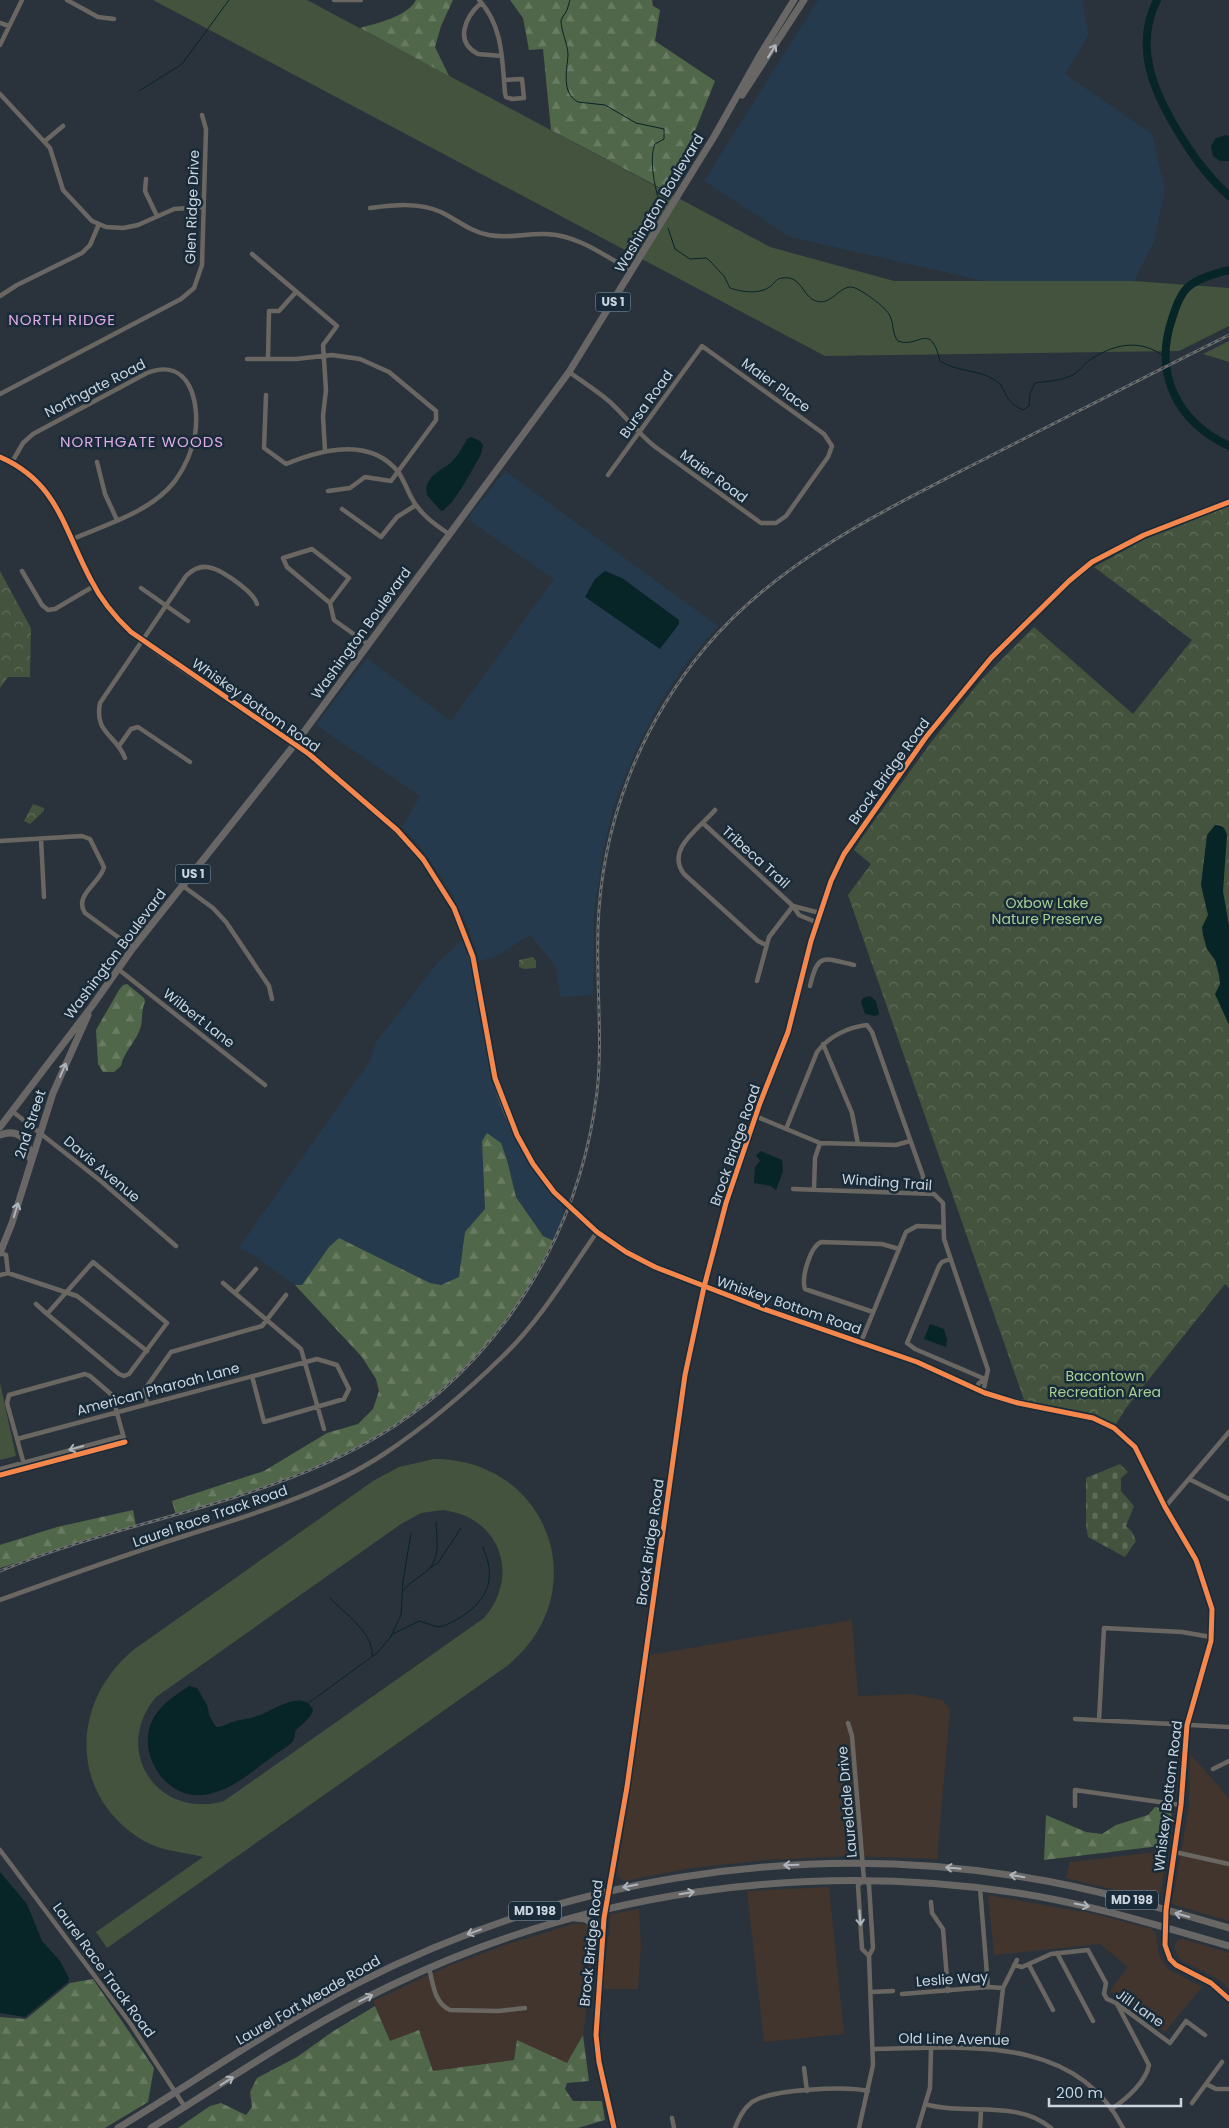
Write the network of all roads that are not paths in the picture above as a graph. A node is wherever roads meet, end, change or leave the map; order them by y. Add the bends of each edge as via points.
1 (22, 0) edge
2 (67, 0) edge
3 (334, 0) edge
4 (361, 0) edge
5 (794, 0) edge
6 (804, 0) edge
7 (480, 2) edge
8 (114, 19) dead end
9 (0, 23) edge
10 (9, 26) junction
11 (0, 45) edge
12 (502, 56) junction
13 (504, 80) junction
14 (0, 94) edge
15 (202, 115) dead end
16 (63, 126) dead end
17 (715, 135) junction
18 (45, 141) junction
19 (146, 179) dead end
20 (204, 207) junction
21 (370, 208) dead end
22 (157, 216) junction
23 (99, 224) junction
24 (252, 254) dead end
25 (632, 271) junction
26 (296, 292) junction
27 (0, 296) edge
28 (702, 346) joint
29 (323, 355) junction
30 (247, 359) dead end
31 (268, 360) junction
32 (569, 372) junction
33 (0, 394) edge
34 (266, 395) dead end
35 (639, 432) junction
36 (832, 446) joint
37 (325, 451) junction
38 (0, 457) edge
39 (12, 462) junction
40 (97, 462) dead end
41 (398, 472) junction
42 (608, 475) dead end
43 (328, 492) dead end
44 (1229, 502) edge
45 (416, 505) junction
46 (342, 509) dead end
47 (117, 520) junction
48 (449, 534) junction
49 (73, 539) junction
50 (22, 571) dead end
51 (94, 586) junction
52 (141, 588) dead end
53 (257, 604) dead end
54 (330, 604) junction
55 (167, 606) junction
56 (188, 621) dead end
57 (142, 641) junction
58 (370, 645) junction
59 (295, 744) junction
60 (119, 746) junction
61 (125, 758) dead end
62 (190, 762) dead end
63 (715, 810) dead end
64 (704, 824) junction
65 (41, 839) junction
66 (0, 841) edge
67 (183, 886) junction
68 (44, 897) dead end
69 (793, 906) junction
70 (820, 914) junction
71 (818, 923) junction
72 (766, 945) junction
73 (133, 948) junction
74 (806, 961) junction
75 (816, 964) junction
76 (854, 965) dead end
77 (118, 969) junction
78 (757, 981) dead end
79 (810, 986) dead end
80 (272, 998) dead end
81 (92, 1006) junction
82 (823, 1044) junction
83 (265, 1085) dead end
84 (12, 1111) junction
85 (755, 1116) junction
86 (0, 1127) edge
87 (786, 1128) junction
88 (40, 1132) junction
89 (0, 1135) edge
90 (910, 1140) junction
91 (820, 1143) junction
92 (858, 1144) junction
93 (30, 1166) junction
94 (793, 1189) dead end
95 (814, 1189) junction
96 (924, 1193) junction
97 (943, 1227) junction
98 (597, 1232) junction
99 (176, 1246) dead end
100 (899, 1249) junction
101 (0, 1253) edge
102 (950, 1259) junction
103 (256, 1269) dead end
104 (8, 1272) junction
105 (0, 1275) edge
106 (223, 1283) dead end
107 (704, 1287) junction
108 (67, 1291) junction
109 (235, 1293) junction
110 (286, 1295) dead end
111 (36, 1304) dead end
112 (873, 1312) junction
113 (47, 1314) junction
114 (266, 1319) junction
115 (861, 1342) junction
116 (147, 1352) junction
117 (305, 1362) junction
118 (252, 1376) junction
119 (985, 1379) junction
120 (976, 1389) junction
121 (983, 1392) junction
122 (147, 1404) junction
123 (317, 1407) junction
124 (118, 1412) junction
125 (324, 1430) dead end
126 (1229, 1432) edge
127 (123, 1436) junction
128 (17, 1439) junction
129 (23, 1462) junction
130 (24, 1468) junction
131 (0, 1469) edge
132 (0, 1475) edge
133 (1189, 1479) junction
134 (1229, 1499) edge
135 (1165, 1507) junction
136 (0, 1600) edge
137 (1211, 1637) junction
138 (1075, 1719) dead end
139 (1099, 1720) junction
140 (848, 1723) dead end
141 (1187, 1724) junction
142 (1229, 1727) edge
143 (1229, 1761) edge
144 (1214, 1769) dead end
145 (1180, 1805) junction
146 (1075, 1806) dead end
147 (0, 1850) edge
148 (1175, 1852) junction
149 (863, 1863) junction
150 (1229, 1864) edge
151 (864, 1880) junction
152 (980, 1888) junction
153 (608, 1890) junction
154 (931, 1902) dead end
155 (605, 1908) junction
156 (1166, 1910) junction
157 (570, 1918) junction
158 (1165, 1927) junction
159 (1229, 1928) edge
160 (1229, 1946) edge
161 (602, 1947) junction
162 (1058, 1953) junction
163 (869, 1956) junction
164 (1029, 1965) junction
165 (429, 1968) junction
166 (988, 1987) junction
167 (1003, 1988) junction
168 (948, 1990) junction
169 (893, 1991) dead end
170 (871, 1992) junction
171 (902, 1994) dead end
172 (1229, 1999) edge
173 (1116, 2003) junction
174 (525, 2008) dead end
175 (1053, 2010) dead end
176 (1093, 2021) dead end
177 (1205, 2035) dead end
178 (931, 2048) junction
179 (874, 2049) junction
180 (996, 2049) junction
181 (1222, 2062) dead end
182 (804, 2068) dead end
183 (1206, 2084) junction
184 (1229, 2089) edge
185 (807, 2091) junction
186 (868, 2091) junction
187 (176, 2093) junction
188 (1192, 2103) dead end
189 (925, 2104) junction
190 (186, 2107) junction
191 (1113, 2108) junction
192 (981, 2111) junction
193 (672, 2118) dead end
194 (118, 2128) edge
195 (151, 2128) edge
196 (614, 2128) edge
197 (674, 2128) edge
198 (735, 2128) edge
199 (859, 2128) edge
200 (918, 2128) edge
201 (980, 2128) edge
202 (1051, 2128) edge
203 (1123, 2128) edge

1 - 10 street
2 - 8 street via 98,17
3 - 4 street
5 - 17 main road, Washington Boulevard / US 1
17 -> 6 main road, Washington Boulevard / US 1
7 - 12 street via 494,22
7 - 12 street via 466,22 466,42 478,54
9 - 10 street
10 - 11 street
12 - 13 street
13 - 13 street via 506,97 512,100 524,98 522,78
14 - 18 street
15 - 20 street, Glen Ridge Drive via 206,130
16 - 18 street
17 - 25 main road, Washington Boulevard / US 1
18 - 23 street via 53,153 63,190 86,216
19 - 22 street via 146,191
20 - 22 street via 174,209
20 - 33 street, Glen Ridge Drive via 200,274 188,294
21 - 25 street via 426,207 490,236 543,233 565,236
22 - 23 street via 131,228
23 - 27 street via 82,253
24 - 26 street
25 - 32 main road, Washington Boulevard / US 1
26 - 29 street via 337,326 324,341
26 - 31 street via 279,311 269,312
28 - 35 street, Bursa Road
28 - 36 street, Maier Place via 824,434
29 - 31 street via 296,360
29 - 37 street
29 - 41 street via 351,357 383,368 436,411 436,420
30 - 31 street
32 - 35 street, Maier Road via 609,401
32 - 48 main road, Washington Boulevard / US 1
34 - 37 street via 264,448 286,464
35 - 36 street, Maier Road via 725,499 766,524 776,523 786,516 828,458
35 - 42 street, Bursa Road
37 - 41 street via 367,451 384,458
38 - 39 street, Whiskey Bottom Road
39 - 47 street, Northgate Road via 32,434 147,373 167,370 179,374 189,384 195,411 195,435 187,460 174,482 157,498
39 - 49 street, Whiskey Bottom Road via 34,477 52,498
40 - 47 street via 105,494
41 - 43 street via 391,481 364,477 350,488
41 - 45 street
44 - 70 street, Brock Bridge Road via 1144,535 1092,562 991,658 908,760 844,854
45 - 46 street via 397,517 381,537
45 - 48 street
47 - 49 street, Northgate Road
48 - 58 main road, Washington Boulevard / US 1
49 - 51 street, Whiskey Bottom Road
50 - 51 street via 42,606 48,610
51 - 57 street, Whiskey Bottom Road via 112,613
52 - 55 street
53 - 55 street via 249,592 208,567 190,572
54 - 54 street via 287,567 283,558 312,549 349,578
54 - 58 street via 334,620
55 - 56 street
55 - 57 street
57 - 59 street, Whiskey Bottom Road
57 - 60 street via 100,703 98,716 101,728
58 - 59 main road, Washington Boulevard / US 1
59 - 67 main road, Washington Boulevard / US 1
59 - 98 street, Whiskey Bottom Road, bridge via 400,834 423,859 446,893 472,957 491,1061 516,1135 533,1164 562,1200
60 - 61 street
60 - 62 street via 131,729 138,727
63 - 64 street
64 - 69 street, Tribeca Trail
64 - 72 street via 678,851 680,869
65 - 66 street
65 - 68 street
65 - 73 street via 86,837 92,842 104,867 83,897 82,907 85,913
67 - 73 main road, Washington Boulevard / US 1
67 - 80 street via 226,922 269,986
69 - 70 street, Tribeca Trail
69 - 71 street, Tribeca Trail via 799,915
69 - 72 street
70 - 71 street, Brock Bridge Road
71 - 74 street, Brock Bridge Road
72 - 78 street
73 - 77 main road, Washington Boulevard / US 1
74 - 75 street
74 - 85 street, Brock Bridge Road via 788,1032
75 - 76 street via 830,959
75 - 79 street
77 - 81 main road, Washington Boulevard / US 1
77 - 83 street, Wilbert Lane
81 - 84 main road, Washington Boulevard / US 1
88 -> 81 main road, 2nd Street / US 1 via 64,1067
82 - 87 street
82 - 90 street via 833,1036 862,1026 870,1028
82 - 92 street via 852,1112
84 - 86 main road, Washington Boulevard / US 1
84 - 88 street, Davis Avenue
85 - 87 street
85 - 107 street, Brock Bridge Road via 726,1203
87 - 91 street
88 - 93 main road, 2nd Street / US 1
88 - 99 street, Davis Avenue
89 - 93 main road via 12,1133 24,1139 30,1150
90 - 92 street via 896,1145
90 - 96 street
91 - 92 street
91 - 95 street via 815,1158
101 -> 93 main road, 2nd Street / US 1
94 - 95 street, Winding Trail
95 - 96 street, Winding Trail
96 - 97 street, Winding Trail via 934,1194 943,1203
97 - 100 street via 910,1228
97 - 102 street, Winding Trail
98 - 107 street, Whiskey Bottom Road via 639,1259
98 - 136 street, Laurel Race Track Road via 534,1320 502,1358 425,1424 384,1454 271,1509
100 - 112 street
100 - 112 street via 882,1244 821,1242 814,1248 803,1283 805,1289
101 - 104 street via 6,1255
102 - 119 street, Winding Trail via 988,1370
102 - 119 street via 939,1266 907,1344
103 - 109 street
104 - 105 street
104 - 108 street
106 - 109 street
107 - 115 street, Whiskey Bottom Road
107 - 153 street, Brock Bridge Road via 683,1384 632,1753
108 - 113 street
108 - 116 street via 89,1304
108 - 116 street via 93,1262 167,1323
109 - 114 street
110 - 114 street
111 - 113 street
112 - 115 street
113 - 116 street via 122,1375 129,1374
114 - 117 street via 298,1346
114 - 122 street via 262,1326 170,1352 145,1389
115 - 120 street, Whiskey Bottom Road via 917,1362
117 - 118 street, American Pharoah Lane
117 - 123 street
117 - 123 street, American Pharoah Lane via 317,1359 337,1365 348,1383 344,1399
118 - 122 street, American Pharoah Lane
118 - 123 street via 264,1422
119 - 120 street
119 - 121 street, Winding Trail
120 - 121 street, Whiskey Bottom Road
121 - 135 street, Whiskey Bottom Road via 1012,1402 1090,1417 1114,1428 1139,1453
122 - 124 street, American Pharoah Lane
123 - 125 street
124 - 127 street
124 - 128 street, American Pharoah Lane
124 - 128 street via 110,1392 87,1374 11,1393 7,1402
126 - 133 street
127 -> 129 street
127 - 130 street via 125,1442
128 - 129 street
129 - 130 street
129 - 131 street
130 - 132 street
133 - 134 street
133 - 135 street
135 - 137 street, Whiskey Bottom Road via 1193,1553 1206,1585 1212,1609
137 - 139 street via 1182,1632 1104,1628
137 - 141 street, Whiskey Bottom Road
138 - 139 street
139 - 141 street
140 - 149 street, Laureldale Drive via 852,1736
141 - 142 street
141 - 145 street, Whiskey Bottom Road
143 - 144 street
145 - 146 street via 1075,1790
145 - 148 street, Whiskey Bottom Road
147 - 187 street, Laurel Race Track Road via 130,2023
148 - 150 street
148 - 156 street, Whiskey Bottom Road
149 - 151 street, Laureldale Drive
149 -> 153 main road, Laurel Fort Meade Road / MD 198 via 745,1868
156 -> 149 main road, Laurel Fort Meade Road / MD 198 via 1101,1892 1021,1876 949,1867
151 - 152 main road, Laurel Fort Meade Road / MD 198
155 -> 151 main road, Laurel Fort Meade Road / MD 198 via 747,1885
151 - 163 street via 869,1885 873,1948
151 -> 163 street via 858,1885 862,1950
152 -> 158 main road, Laurel Fort Meade Road / MD 198 via 1060,1900
152 - 166 street
153 - 155 street, Brock Bridge Road
153 -> 187 main road, Laurel Fort Meade Road / MD 198 via 468,1934 386,1969 326,2000
154 - 168 street via 932,1913 943,1929
155 - 157 main road, Laurel Fort Meade Road / MD 198
155 - 161 street, Brock Bridge Road
156 - 158 street
159 -> 156 main road, Laurel Fort Meade Road / MD 198
157 - 161 main road via 581,1918 594,1924
157 - 165 main road, Laurel Fort Meade Road / MD 198 via 530,1929
158 - 160 main road, Laurel Fort Meade Road / MD 198
158 - 172 street via 1170,1959 1211,1983
161 - 196 street, Brock Bridge Road via 596,2035
162 - 164 street, Jill Lane
162 - 173 street, Jill Lane via 1088,1950 1106,1983 1105,1997
162 - 176 street
163 - 170 street
164 - 167 street, Jill Lane via 1022,1968 1015,1962
164 - 175 street
165 - 174 street via 443,2008 498,2011
190 -> 165 main road, Laurel Fort Meade Road / MD 198 via 334,2016
166 - 167 street, Leslie Way
166 - 168 street, Leslie Way
167 - 180 street, Jill Lane
168 - 171 street, Leslie Way
169 - 170 street
170 - 179 street
173 - 177 street, Jill Lane via 1170,2043 1186,2021
173 - 191 street via 1149,2065 1133,2091
178 - 179 street, Old Line Avenue
178 - 180 street, Old Line Avenue
178 - 189 street via 932,2075
179 - 186 street
180 - 191 street, Old Line Avenue via 1054,2064 1086,2082
181 - 183 street
182 - 185 street
183 - 184 street via 1216,2089
183 - 188 street
185 - 186 street via 847,2088
185 - 198 street via 759,2099 744,2110
186 - 199 street
187 - 190 street, Laurel Race Track Road
187 - 194 main road, Laurel Fort Meade Road / MD 198
189 - 192 street via 951,2110
189 - 200 street
190 - 195 main road, Laurel Fort Meade Road / MD 198
191 - 203 street, Old Line Avenue
192 - 201 street
192 - 202 street via 1015,2112 1037,2119
193 - 197 street

